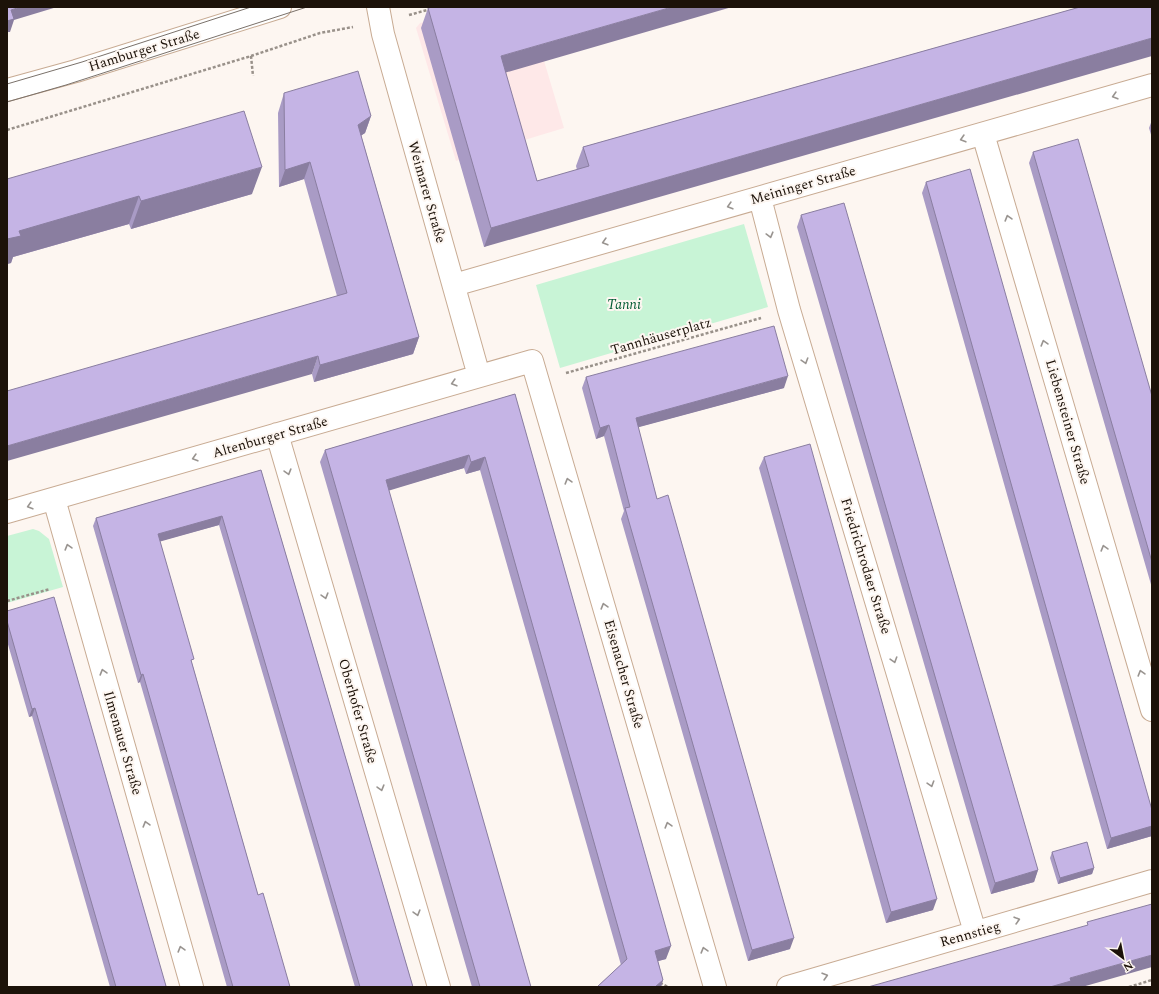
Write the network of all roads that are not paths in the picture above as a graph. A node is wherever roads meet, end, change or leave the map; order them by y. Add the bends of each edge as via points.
1 (280, 7) edge
2 (379, 14) edge
3 (1152, 85) edge
4 (7, 90) edge
5 (983, 134) junction
6 (760, 198) junction
7 (454, 285) junction
8 (535, 371) joint
9 (479, 376) junction
10 (277, 434) junction
11 (54, 499) junction
12 (7, 512) edge
13 (1152, 710) edge
14 (1152, 880) edge
15 (975, 932) junction
16 (192, 987) edge
17 (439, 987) edge
18 (715, 987) edge
19 (788, 987) edge

1 - 4 street, Hamburger Straße
2 - 7 street, Weimarer Straße
3 -> 5 street, Meininger Straße
5 -> 6 street, Meininger Straße
13 -> 5 street, Liebensteiner Straße
6 -> 7 street, Meininger Straße
6 -> 15 street, Friedrichrodaer Straße via 789,310
7 - 9 street, Weimarer Straße
8 - 9 street, Altenburger Straße
18 -> 8 street, Eisenacher Straße
9 -> 10 street, Altenburger Straße
10 -> 11 street, Altenburger Straße
10 -> 17 street, Oberhofer Straße
11 -> 12 street, Altenburger Straße
16 -> 11 street, Ilmenauer Straße
15 -> 14 street, Rennstieg
19 -> 15 street, Rennstieg

